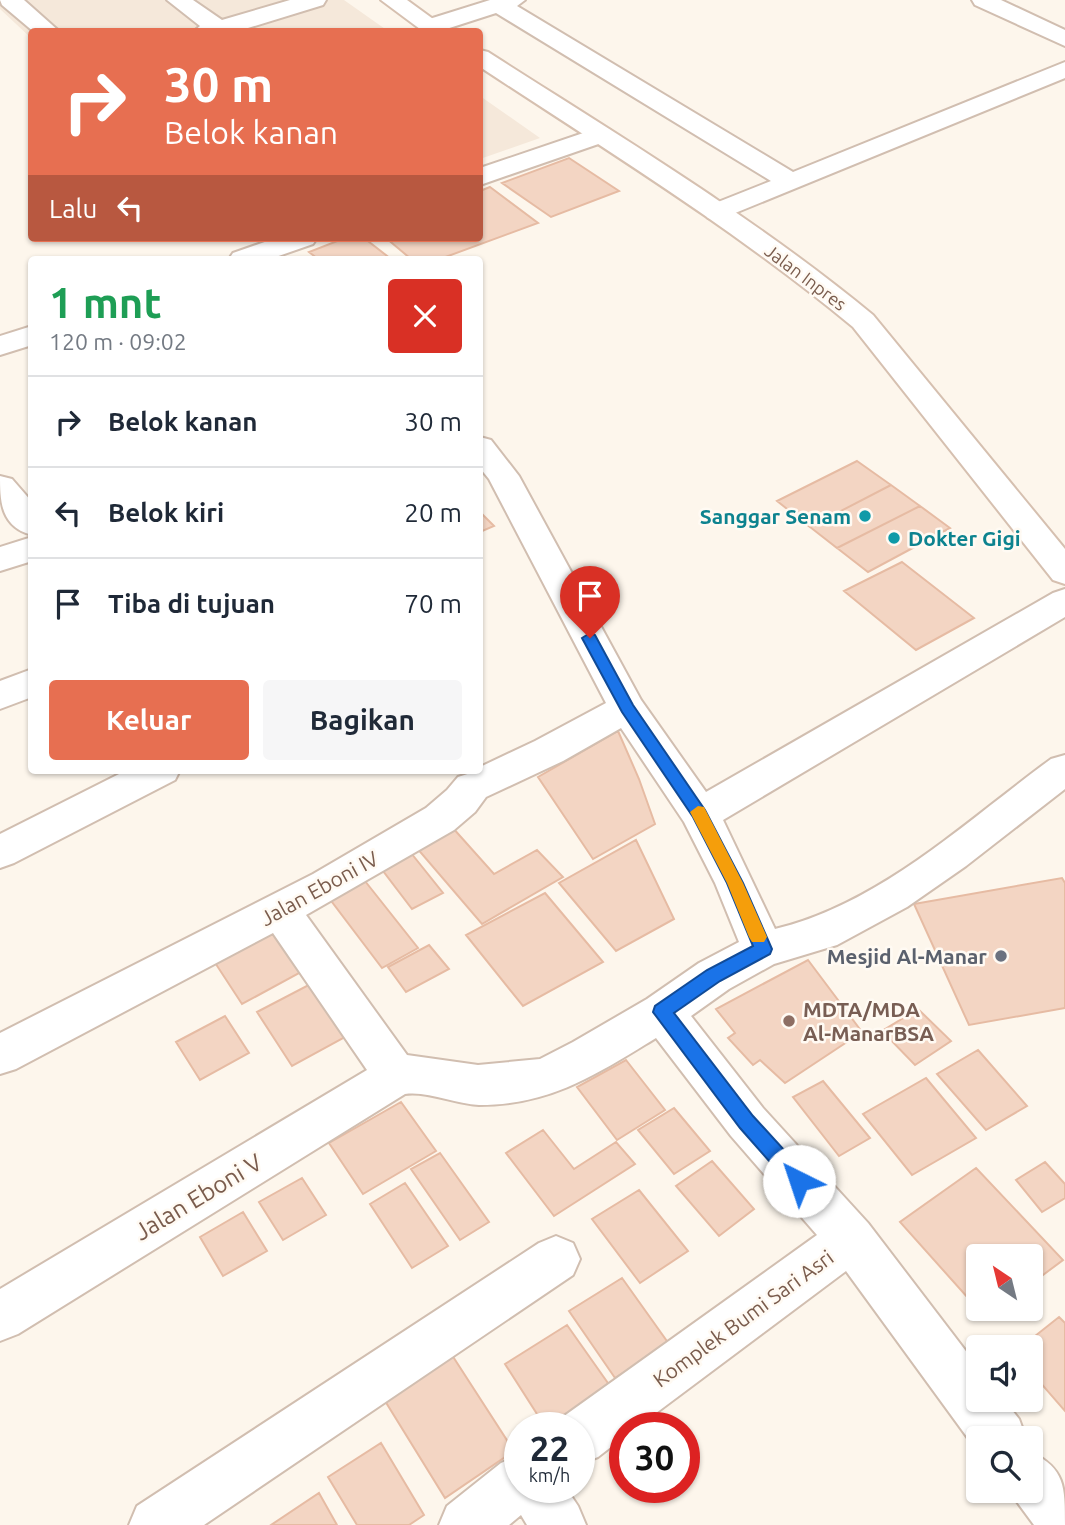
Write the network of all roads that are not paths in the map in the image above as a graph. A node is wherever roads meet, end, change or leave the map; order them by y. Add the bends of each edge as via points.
1 (10, 0) edge
2 (178, 0) edge
3 (315, 0) edge
4 (391, 0) edge
5 (983, 0) edge
6 (507, 2) edge
7 (44, 28) edge
8 (213, 28) edge
9 (222, 28) edge
10 (434, 28) edge
11 (439, 28) edge
12 (1065, 39) edge
13 (483, 59) edge
14 (1065, 69) edge
15 (601, 135) junction
16 (483, 176) edge
17 (790, 181) junction
18 (718, 212) junction
19 (297, 242) edge
20 (280, 253) edge
21 (262, 256) edge
22 (487, 469) edge
23 (0, 486) edge
24 (28, 519) edge
25 (28, 550) edge
26 (0, 560) edge
27 (1065, 572) edge
28 (1065, 601) edge
29 (28, 684) edge
30 (0, 696) edge
31 (627, 708) junction
32 (1065, 769) edge
33 (483, 772) edge
34 (153, 774) edge
35 (465, 778) edge
36 (700, 814) junction
37 (0, 852) edge
38 (280, 911) junction
39 (764, 949) junction
40 (662, 1012) junction
41 (0, 1055) edge
42 (396, 1076) junction
43 (851, 1239) junction
44 (556, 1259) dead end
45 (0, 1317) edge
46 (595, 1426) edge
47 (991, 1426) edge
48 (1043, 1494) edge
49 (504, 1495) edge
50 (544, 1503) edge
51 (1065, 1521) edge
52 (156, 1525) edge
53 (466, 1525) edge
54 (559, 1525) edge

1 - 7 street
2 - 8 street
3 - 9 street
4 - 10 street
5 - 12 street
6 - 11 street
6 - 17 street
13 - 15 street, Jalan Inpres
14 - 17 street
15 - 16 street
15 - 18 street, Jalan Inpres
17 - 18 street
18 - 27 street, Jalan Inpres via 863,321
19 - 20 street
20 - 21 street
22 - 31 street
23 - 24 street
25 - 26 street
28 - 36 street
29 - 30 street
31 - 33 street, Jalan Eboni IV via 549,751
31 - 36 street
32 - 39 street via 948,858 857,915 829,930
34 - 37 street
35 - 38 street, Jalan Eboni IV via 461,801 440,819
36 - 39 street
38 - 41 street, Jalan Eboni IV
38 - 42 street
39 - 40 street
40 - 42 street via 545,1078 478,1085 410,1074
40 - 43 street, Komplek Bumi Sari Asri via 747,1122
42 - 45 street, Jalan Eboni V
43 - 46 street, Komplek Bumi Sari Asri
43 - 47 street
44 - 52 street
48 - 51 street
49 - 53 street
50 - 54 street

